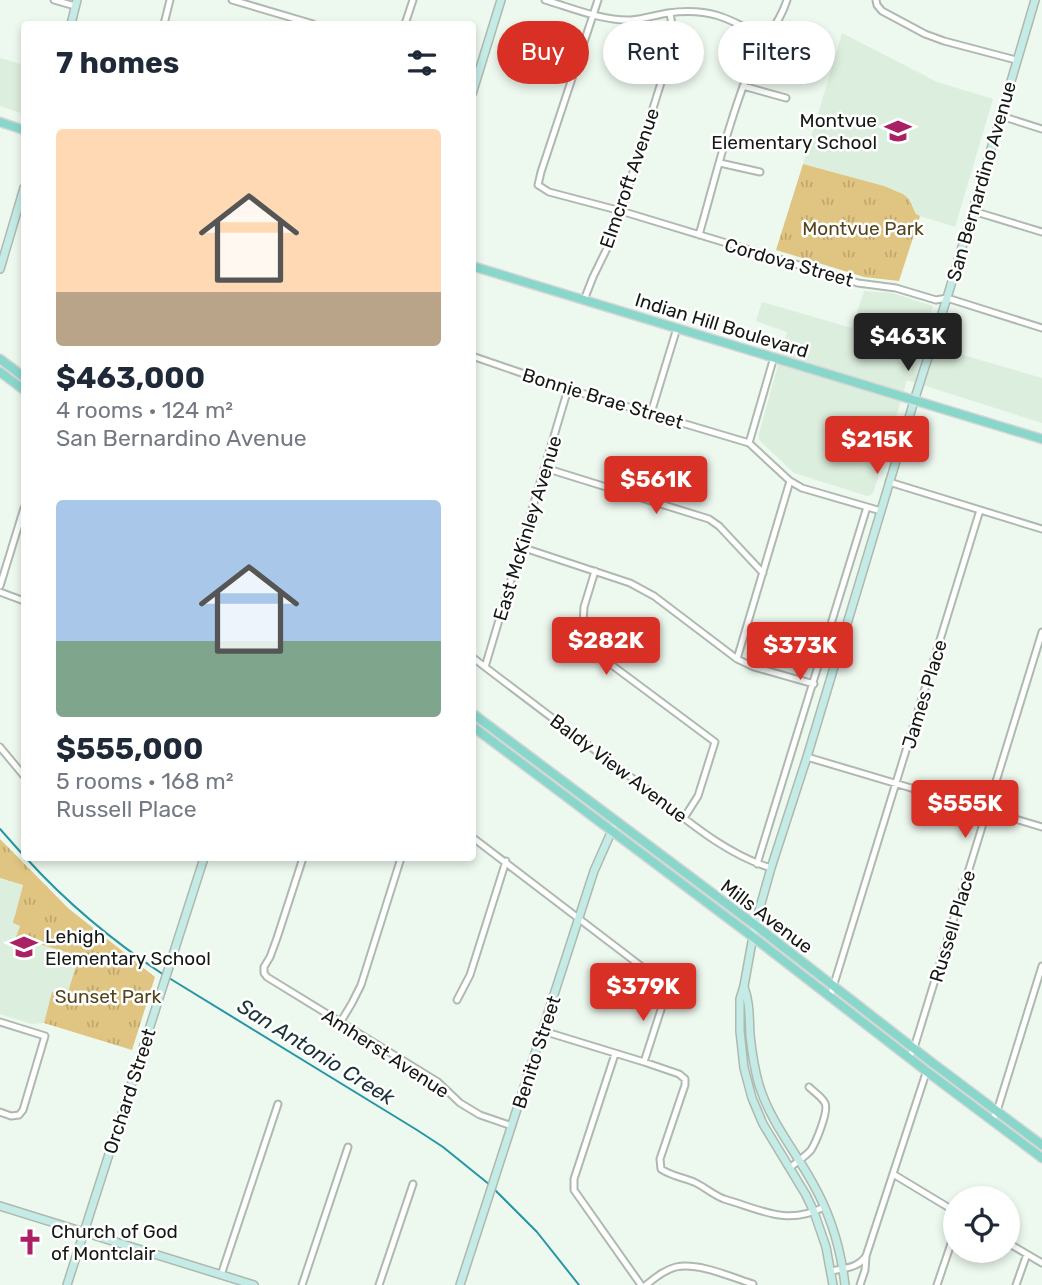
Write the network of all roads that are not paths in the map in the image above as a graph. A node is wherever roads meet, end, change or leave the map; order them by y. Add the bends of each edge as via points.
1 (54, 0) edge
2 (170, 0) edge
3 (232, 0) edge
4 (413, 0) edge
5 (501, 0) edge
6 (545, 0) edge
7 (598, 0) edge
8 (787, 0) edge
9 (876, 0) edge
10 (1035, 0) edge
11 (76, 3) edge
12 (670, 13) junction
13 (594, 14) junction
14 (72, 21) edge
15 (165, 21) edge
16 (303, 21) edge
17 (406, 21) edge
18 (732, 21) edge
19 (778, 21) edge
20 (1016, 60) junction
21 (476, 81) edge
22 (743, 86) joint
23 (786, 98) dead end
24 (1001, 116) junction
25 (0, 122) edge
26 (21, 129) edge
27 (1042, 129) edge
28 (720, 163) junction
29 (760, 172) dead end
30 (21, 198) edge
31 (621, 211) junction
32 (973, 211) junction
33 (1042, 232) edge
34 (699, 235) junction
35 (476, 267) edge
36 (0, 269) edge
37 (947, 298) junction
38 (584, 300) junction
39 (677, 328) junction
40 (1042, 328) edge
41 (476, 357) edge
42 (774, 357) junction
43 (0, 359) edge
44 (0, 372) edge
45 (21, 375) edge
46 (21, 388) edge
47 (568, 389) junction
48 (914, 401) junction
49 (651, 414) junction
50 (1042, 439) edge
51 (749, 443) junction
52 (545, 468) junction
53 (790, 481) junction
54 (890, 482) junction
55 (867, 507) junction
56 (980, 510) junction
57 (881, 511) junction
58 (21, 518) edge
59 (1042, 528) edge
60 (521, 547) junction
61 (596, 571) junction
62 (763, 573) junction
63 (0, 586) edge
64 (0, 592) edge
65 (21, 600) edge
66 (1042, 632) edge
67 (737, 659) junction
68 (476, 660) edge
69 (485, 667) junction
70 (814, 684) junction
71 (476, 716) edge
72 (476, 729) edge
73 (0, 747) edge
74 (807, 757) junction
75 (21, 772) edge
76 (897, 784) junction
77 (988, 811) junction
78 (684, 818) junction
79 (615, 821) junction
80 (1042, 827) edge
81 (611, 831) junction
82 (476, 840) edge
83 (203, 861) edge
84 (302, 861) edge
85 (400, 861) edge
86 (506, 861) junction
87 (757, 864) junction
88 (771, 868) junction
89 (580, 918) junction
90 (755, 925) junction
91 (752, 937) junction
92 (1042, 967) edge
93 (744, 986) junction
94 (834, 987) junction
95 (830, 998) junction
96 (457, 1000) dead end
97 (0, 1022) edge
98 (340, 1023) junction
99 (543, 1031) junction
100 (914, 1048) junction
101 (615, 1054) junction
102 (909, 1058) junction
103 (930, 1061) junction
104 (644, 1062) junction
105 (926, 1071) junction
106 (809, 1087) dead end
107 (278, 1104) dead end
108 (997, 1111) junction
109 (0, 1112) edge
110 (992, 1120) junction
111 (512, 1126) junction
112 (1042, 1145) edge
113 (348, 1147) dead end
114 (1042, 1158) edge
115 (799, 1161) junction
116 (790, 1168) junction
117 (893, 1174) junction
118 (413, 1184) dead end
119 (943, 1204) edge
120 (0, 1206) edge
121 (824, 1207) junction
122 (814, 1212) junction
123 (84, 1233) junction
124 (1020, 1250) edge
125 (1027, 1254) junction
126 (866, 1256) junction
127 (945, 1263) edge
128 (1042, 1263) edge
129 (843, 1269) junction
130 (832, 1271) junction
131 (221, 1275) junction
132 (753, 1284) edge
133 (67, 1285) edge
134 (254, 1285) edge
135 (302, 1285) edge
136 (379, 1285) edge
137 (460, 1285) edge
138 (641, 1285) edge
139 (646, 1285) edge
140 (833, 1285) edge
141 (845, 1285) edge
142 (860, 1285) edge
143 (937, 1285) edge
144 (1016, 1285) edge

1 - 11 street
2 - 15 street
3 - 16 street
4 - 17 street
5 - 21 main road
6 - 13 street
7 - 13 street
8 - 19 street
9 - 20 street via 882,11 925,34
10 - 20 main road, San Bernardino Avenue
11 - 14 main road
12 - 13 street via 630,20
12 - 18 street via 695,11
12 - 31 street, Elmcroft Avenue via 670,54
13 - 31 street, Cordova Street via 538,185
20 - 24 main road, San Bernardino Avenue
22 - 23 street
22 - 28 street
24 - 27 street
24 - 32 main road, San Bernardino Avenue
25 - 26 main road
28 - 29 street
28 - 34 street
30 - 36 main road
31 - 34 street, Cordova Street
31 - 38 street, Elmcroft Avenue
32 - 33 street
32 - 37 main road, San Bernardino Avenue
34 - 37 street, Cordova Street via 858,283 936,300
35 - 38 main road, Indian Hill Boulevard
37 - 40 street, Cordova Street
37 - 48 main road, San Bernardino Avenue
38 - 39 main road, Indian Hill Boulevard
39 - 42 main road, Indian Hill Boulevard
39 - 49 street
41 - 47 street, Bonnie Brae Street
42 - 48 main road, Indian Hill Boulevard
42 - 51 street
43 - 45 main road
44 - 46 main road
47 - 49 street, Bonnie Brae Street
47 - 52 street, East McKinley Avenue
48 - 50 main road, Indian Hill Boulevard
48 - 54 main road, San Bernardino Avenue
49 - 51 street, Bonnie Brae Street
51 - 53 street, Bonnie Brae Street
52 - 60 street, East McKinley Avenue
52 - 62 street via 709,519
53 - 55 street, Bonnie Brae Street
53 - 62 street
54 - 56 street
54 - 57 main road, San Bernardino Avenue
55 - 57 street, Bonnie Brae Street
55 - 70 street
56 - 59 street
56 - 76 street, James Place
57 - 74 main road, San Bernardino Avenue
58 - 63 street
60 - 61 street
60 - 69 street, East McKinley Avenue
61 - 67 street via 654,596
61 - 78 street via 584,607 583,635 597,654 715,742 698,796
62 - 67 street
64 - 65 street
66 - 77 street, Russell Place
67 - 70 street
68 - 69 street, Baldy View Avenue
69 - 78 street, Baldy View Avenue
70 - 87 street
71 - 79 main road, Mills Avenue
72 - 81 main road, Mills Avenue
73 - 75 street
74 - 76 street
74 - 88 main road, San Bernardino Avenue
76 - 77 street
76 - 94 street, James Place
77 - 80 street
77 - 100 street, Russell Place
78 - 87 street, Baldy View Avenue
79 - 81 main road, Benito Street
79 - 90 main road, Mills Avenue
81 - 89 main road, Benito Street
81 - 91 main road, Mills Avenue
82 - 86 street
83 - 123 main road, Orchard Street
84 - 98 street, Amherst Avenue via 264,973
85 - 98 street via 360,985
86 - 89 street
86 - 96 street via 470,975
87 - 88 street, Baldy View Avenue
88 - 90 main road, San Bernardino Avenue
89 - 99 main road, Benito Street
89 - 104 street via 667,986
90 - 91 main road, San Bernardino Avenue
90 - 94 main road, Mills Avenue
91 - 93 main road, San Bernardino Avenue
91 - 95 main road, Mills Avenue
92 - 108 street
93 - 115 main road via 760,1089
93 - 116 main road, San Bernardino Avenue via 740,999 744,1068 763,1124
94 - 95 street, James Place
94 - 100 main road, Mills Avenue
95 - 102 main road, Mills Avenue
97 - 109 street via 45,1036 23,1110 11,1116
98 - 111 street, Amherst Avenue via 438,1082 480,1115
99 - 101 street
99 - 111 main road, Benito Street
100 - 102 street, Russell Place
100 - 103 main road, Mills Avenue
101 - 104 street
101 - 138 street via 574,1190
102 - 105 main road, Mills Avenue
103 - 105 street
103 - 108 main road, Mills Avenue
104 - 122 street via 685,1079 660,1159 661,1169 716,1196 781,1216
105 - 110 main road, Mills Avenue
105 - 117 street
106 - 115 street via 824,1100 826,1111 810,1151
107 - 131 street
108 - 110 street
108 - 112 main road, Mills Avenue
110 - 114 main road, Mills Avenue
111 - 137 main road, Benito Street
113 - 135 street
115 - 116 street
115 - 121 main road
116 - 122 main road, San Bernardino Avenue
117 - 119 street
117 - 126 street
118 - 136 street
120 - 123 main road
121 - 122 street
121 - 129 main road
122 - 130 main road, San Bernardino Avenue
123 - 131 main road
123 - 133 main road, Orchard Street
124 - 125 street
125 - 128 street
125 - 144 street
126 - 129 street via 856,1266
126 - 142 street
127 - 143 street
129 - 130 street
129 - 141 main road
130 - 140 main road, San Bernardino Avenue
131 - 134 main road
132 - 139 street via 690,1266 662,1273

